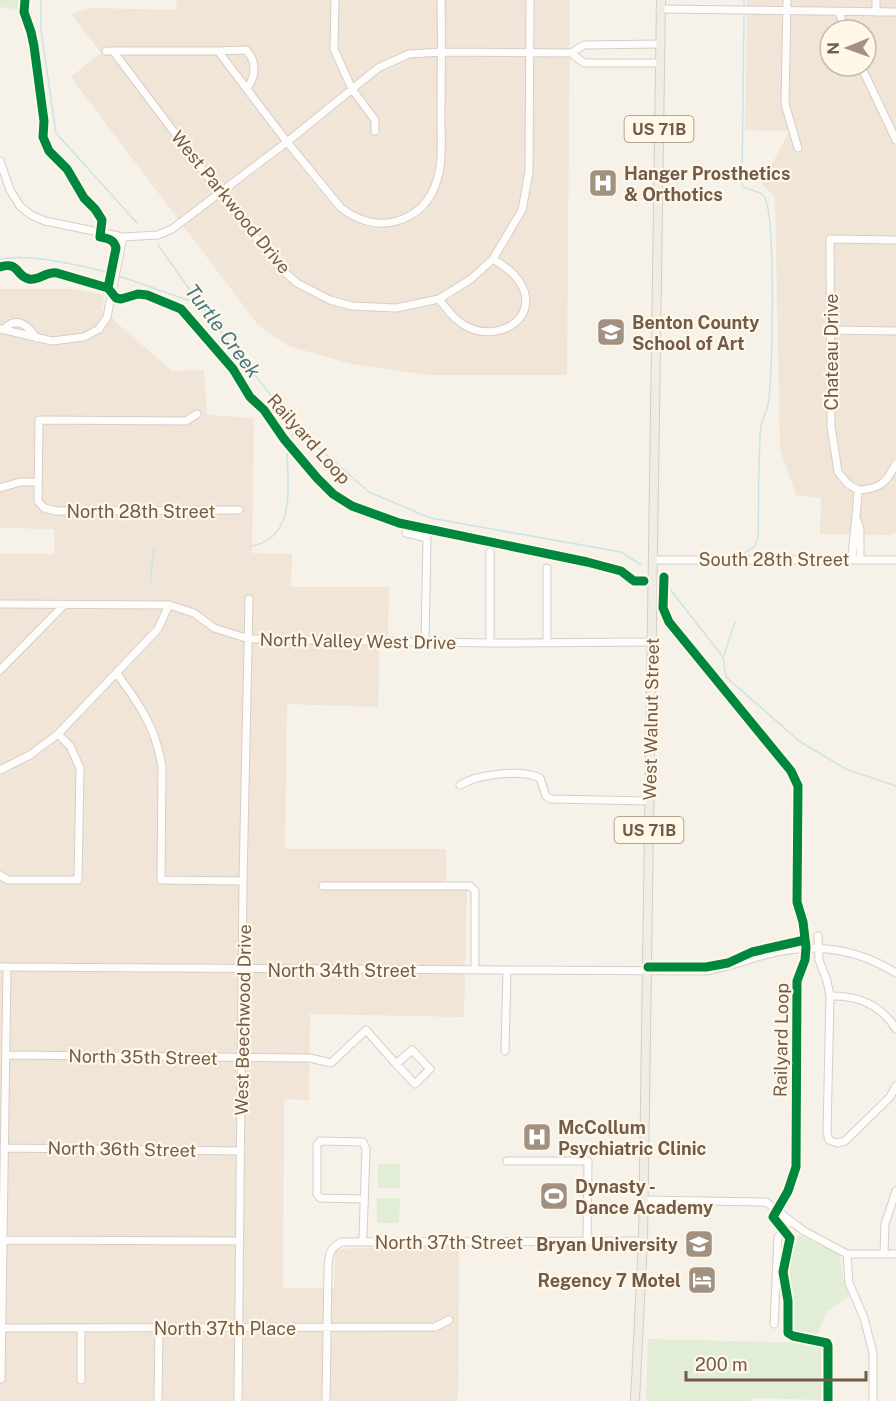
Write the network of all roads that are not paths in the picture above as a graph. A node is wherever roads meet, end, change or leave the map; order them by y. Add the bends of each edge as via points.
1 (335, 0) edge
2 (441, 0) edge
3 (530, 0) edge
4 (787, 0) edge
5 (876, 0) edge
6 (661, 5) edge
7 (787, 12) junction
8 (876, 12) junction
9 (896, 12) edge
10 (839, 13) junction
11 (841, 18) edge
12 (660, 44) junction
13 (218, 51) junction
14 (442, 52) junction
15 (530, 52) junction
16 (571, 52) junction
17 (660, 63) junction
18 (867, 78) edge
19 (247, 88) junction
20 (352, 89) junction
21 (375, 131) dead end
22 (896, 140) edge
23 (287, 142) junction
24 (798, 148) dead end
25 (0, 161) edge
26 (220, 193) junction
27 (123, 237) junction
28 (896, 240) edge
29 (494, 259) junction
30 (439, 299) junction
31 (2, 329) edge
32 (831, 330) junction
33 (896, 331) edge
34 (197, 414) dead end
35 (896, 464) edge
36 (38, 482) junction
37 (0, 488) edge
38 (858, 490) junction
39 (239, 510) dead end
40 (406, 533) dead end
41 (490, 552) dead end
42 (653, 560) junction
43 (856, 560) junction
44 (896, 560) edge
45 (547, 568) dead end
46 (249, 599) dead end
47 (0, 604) edge
48 (64, 605) junction
49 (169, 605) junction
50 (249, 639) junction
51 (424, 642) junction
52 (652, 642) junction
53 (490, 643) junction
54 (547, 643) junction
55 (0, 670) edge
56 (117, 674) junction
57 (58, 734) junction
58 (0, 770) edge
59 (460, 785) dead end
60 (650, 801) junction
61 (0, 875) edge
62 (243, 881) junction
63 (323, 886) dead end
64 (818, 936) dead end
65 (818, 947) junction
66 (3, 967) edge
67 (244, 969) junction
68 (474, 970) junction
69 (507, 970) junction
70 (648, 972) junction
71 (896, 973) edge
72 (830, 996) junction
73 (896, 1029) edge
74 (505, 1051) dead end
75 (6, 1055) junction
76 (243, 1058) junction
77 (396, 1064) junction
78 (896, 1086) edge
79 (4, 1148) junction
80 (241, 1151) junction
81 (507, 1161) dead end
82 (896, 1191) edge
83 (364, 1199) junction
84 (644, 1200) junction
85 (789, 1221) junction
86 (2, 1240) junction
87 (240, 1241) junction
88 (587, 1241) junction
89 (643, 1241) junction
90 (362, 1242) junction
91 (847, 1254) junction
92 (884, 1254) junction
93 (896, 1254) edge
94 (449, 1320) dead end
95 (774, 1324) dead end
96 (1, 1328) edge
97 (159, 1328) junction
98 (240, 1328) junction
99 (327, 1328) junction
100 (81, 1329) junction
101 (1, 1379) edge
102 (81, 1380) dead end
103 (158, 1401) edge
104 (238, 1401) edge
105 (326, 1401) edge
106 (635, 1401) edge
107 (873, 1401) edge

1 - 20 street via 334,49
2 - 14 street
3 - 15 street, West Parkwood Drive
4 - 7 street
5 - 8 street
6 - 7 street
6 - 12 main road, West Walnut Street / US 71B
7 - 10 street
7 - 24 street via 785,104
8 - 9 street
8 - 10 street
10 - 11 street
12 - 16 street via 584,45
12 - 17 main road, West Walnut Street / US 71B
13 - 19 street
13 - 19 street via 246,50 251,55 254,80
13 - 26 street, West Parkwood Drive via 110,51
14 - 15 street
14 - 20 street via 409,54 378,68
14 - 23 street via 440,173 428,200 410,217 378,224 350,215
15 - 16 street
15 - 29 street, West Parkwood Drive via 524,201
16 - 17 street via 584,63
17 - 42 main road, West Walnut Street / US 71B
18 - 22 street
19 - 23 street
20 - 21 street via 375,120
20 - 23 street
23 - 26 street
25 - 27 street via 10,190 31,215
26 - 27 street via 172,230
26 - 30 street, West Parkwood Drive via 281,269 315,293 374,309
27 - 31 street via 106,317 99,329 84,337 52,341
28 - 32 street, Chateau Drive via 830,239
29 - 30 street, West Parkwood Drive
29 - 30 street via 512,273 523,291 523,313 507,329 471,329 459,322
32 - 33 street
32 - 38 street, Chateau Drive via 830,404 838,472
34 - 36 street via 186,421 39,420
35 - 38 street via 884,483
36 - 37 street
36 - 39 street, North 28th Street via 38,501 44,508 56,511
38 - 43 street via 856,520 860,530
40 - 51 street via 427,538
41 - 53 street
42 - 43 street, South 28th Street
42 - 52 main road, West Walnut Street / US 71B
43 - 44 street, South 28th Street
45 - 54 street
46 - 50 street, West Beechwood Drive
47 - 48 street, North Valley West Drive
48 - 49 street, North Valley West Drive
48 - 55 street
49 - 50 street, North Valley West Drive via 194,613 214,628
49 - 56 street via 158,629
50 - 51 street, North Valley West Drive
50 - 62 street, West Beechwood Drive
51 - 53 street, North Valley West Drive
52 - 54 street, North Valley West Drive
52 - 60 main road, West Walnut Street / US 71B
53 - 54 street, North Valley West Drive
56 - 57 street
56 - 62 street via 140,704 159,750 161,880
57 - 58 street
57 - 61 street via 70,746 80,768 78,880 8,880
59 - 60 street via 480,777 526,775 540,778 546,796 551,799
60 - 70 main road, West Walnut Street / US 71B
62 - 67 street, West Beechwood Drive
63 - 68 street via 470,886 475,891
64 - 65 street
65 - 70 street, North 34th Street via 755,957 732,967 706,971
65 - 71 street, North 34th Street via 855,954
65 - 72 street
66 - 67 street, North 34th Street
66 - 75 street
67 - 68 street, North 34th Street
67 - 76 street, West Beechwood Drive
68 - 69 street, North 34th Street
69 - 70 street, North 34th Street
69 - 74 street
70 - 84 main road, West Walnut Street / US 71B
72 - 73 street via 845,995 875,1006
72 - 78 street via 829,1140 845,1142
75 - 76 street, North 35th Street
75 - 79 street
76 - 77 street, North 35th Street via 310,1058 332,1063 366,1030
76 - 80 street, West Beechwood Drive
77 - 77 street, North 35th Street via 415,1084 430,1070 412,1050
79 - 80 street, North 36th Street
79 - 86 street
80 - 87 street, West Beechwood Drive
81 - 88 street via 588,1161
82 - 92 street via 885,1224
83 - 83 street via 363,1142 320,1141 316,1194 320,1198
83 - 90 street
84 - 85 street via 766,1202
84 - 89 main road, West Walnut Street / US 71B
85 - 91 street
85 - 95 street via 778,1238
86 - 87 street
86 - 96 street
87 - 98 street, West Beechwood Drive
88 - 89 street, North 37th Street
88 - 90 street, North 37th Street
89 - 106 main road, West Walnut Street / US 71B
90 - 99 street, North 37th Street via 342,1242 333,1246 329,1254
91 - 92 street
91 - 107 street via 849,1283 873,1353
92 - 93 street
94 - 99 street, North 37th Place via 435,1327
96 - 100 street, North 37th Place
96 - 101 street
97 - 98 street, North 37th Place
97 - 100 street, North 37th Place
97 - 103 street
98 - 99 street, North 37th Place
98 - 104 street, West Beechwood Drive
99 - 105 street, North 37th Street
100 - 102 street

